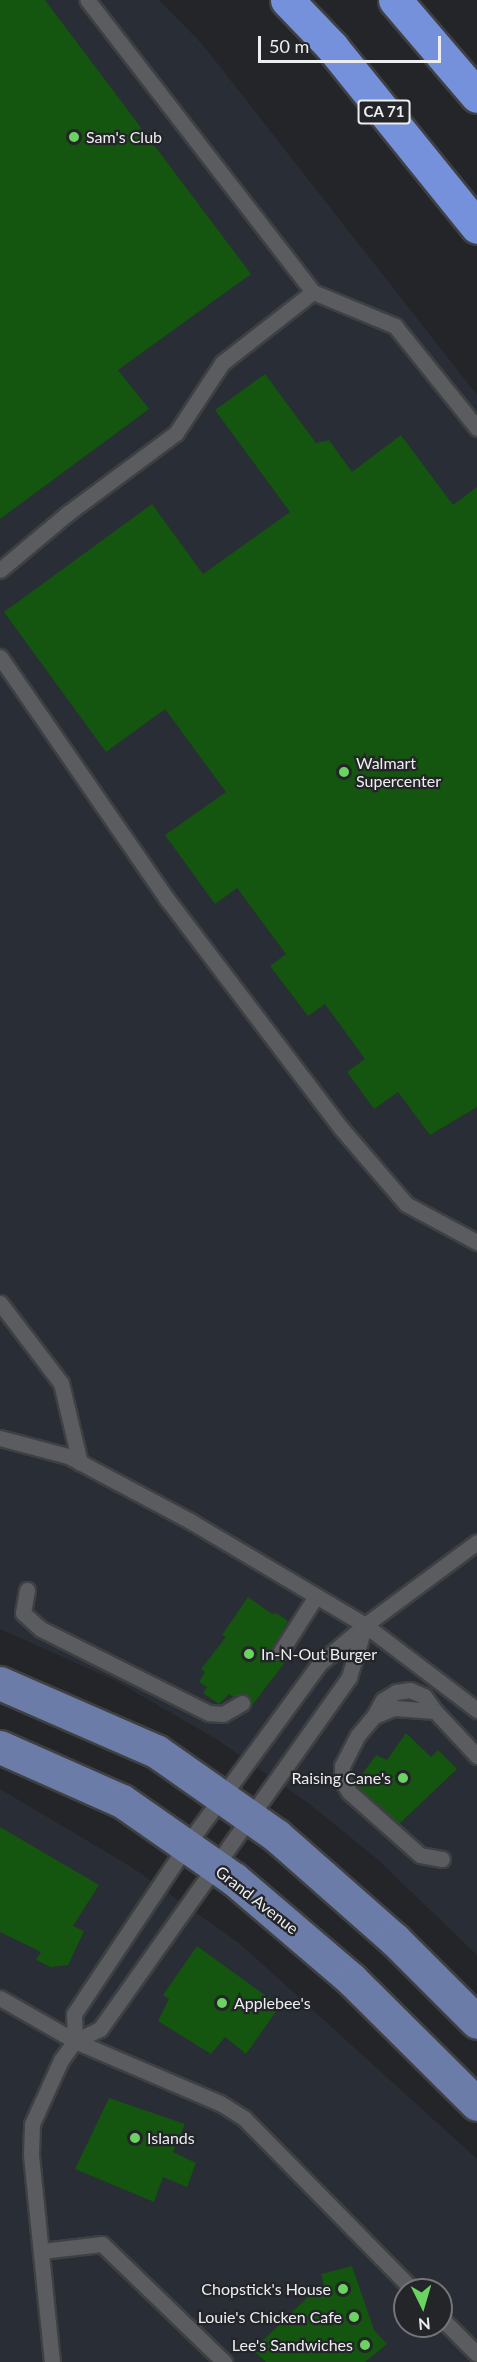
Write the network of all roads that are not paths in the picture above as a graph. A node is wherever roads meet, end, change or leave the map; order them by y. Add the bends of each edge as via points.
1 (87, 0) edge
2 (287, 0) edge
3 (395, 0) edge
4 (477, 96) edge
5 (477, 227) edge
6 (313, 292) junction
7 (477, 428) edge
8 (0, 570) edge
9 (0, 657) edge
10 (477, 1242) edge
11 (0, 1303) edge
12 (0, 1438) edge
13 (80, 1463) junction
14 (477, 1542) edge
15 (27, 1590) dead end
16 (316, 1596) junction
17 (365, 1625) junction
18 (281, 1652) dead end
19 (0, 1683) edge
20 (242, 1703) dead end
21 (477, 1710) edge
22 (0, 1747) edge
23 (477, 1756) edge
24 (222, 1798) junction
25 (252, 1818) junction
26 (186, 1846) junction
27 (441, 1859) dead end
28 (215, 1868) junction
29 (0, 1998) edge
30 (477, 2022) edge
31 (75, 2041) junction
32 (477, 2104) edge
33 (42, 2251) junction
34 (401, 2278) edge
35 (453, 2330) edge
36 (477, 2354) edge
37 (52, 2362) edge
38 (224, 2362) edge

1 - 6 lane
2 - 5 highway, CA 71 via 332,47
3 - 4 highway
6 - 7 lane via 395,326
6 - 8 lane via 222,363 176,433 68,513
9 - 10 lane via 167,899 340,1127 406,1204
11 - 13 lane via 61,1383
12 - 13 lane via 68,1456
13 - 16 lane via 190,1521
14 - 17 lane
15 - 20 lane via 23,1613 41,1629 208,1713 223,1714
16 - 17 lane
16 - 18 lane
17 - 21 lane
17 - 24 lane via 320,1663
17 - 25 lane via 349,1677
19 - 24 main road via 156,1751
22 - 26 main road, Grand Avenue via 122,1801
23 - 27 lane via 435,1711 394,1708 374,1716 358,1735 342,1766 342,1780 349,1792 420,1856
24 - 25 main road
24 - 26 lane
25 - 28 lane
25 - 30 main road via 394,1939
26 - 28 main road, Grand Avenue
26 - 31 lane via 74,2014
28 - 31 lane via 100,2029
28 - 32 main road, Grand Avenue via 351,1978
29 - 31 lane
31 - 33 lane via 61,2060 32,2124 31,2156
31 - 34 lane via 220,2103 244,2118
33 - 37 lane
33 - 38 lane via 102,2244
35 - 36 lane

